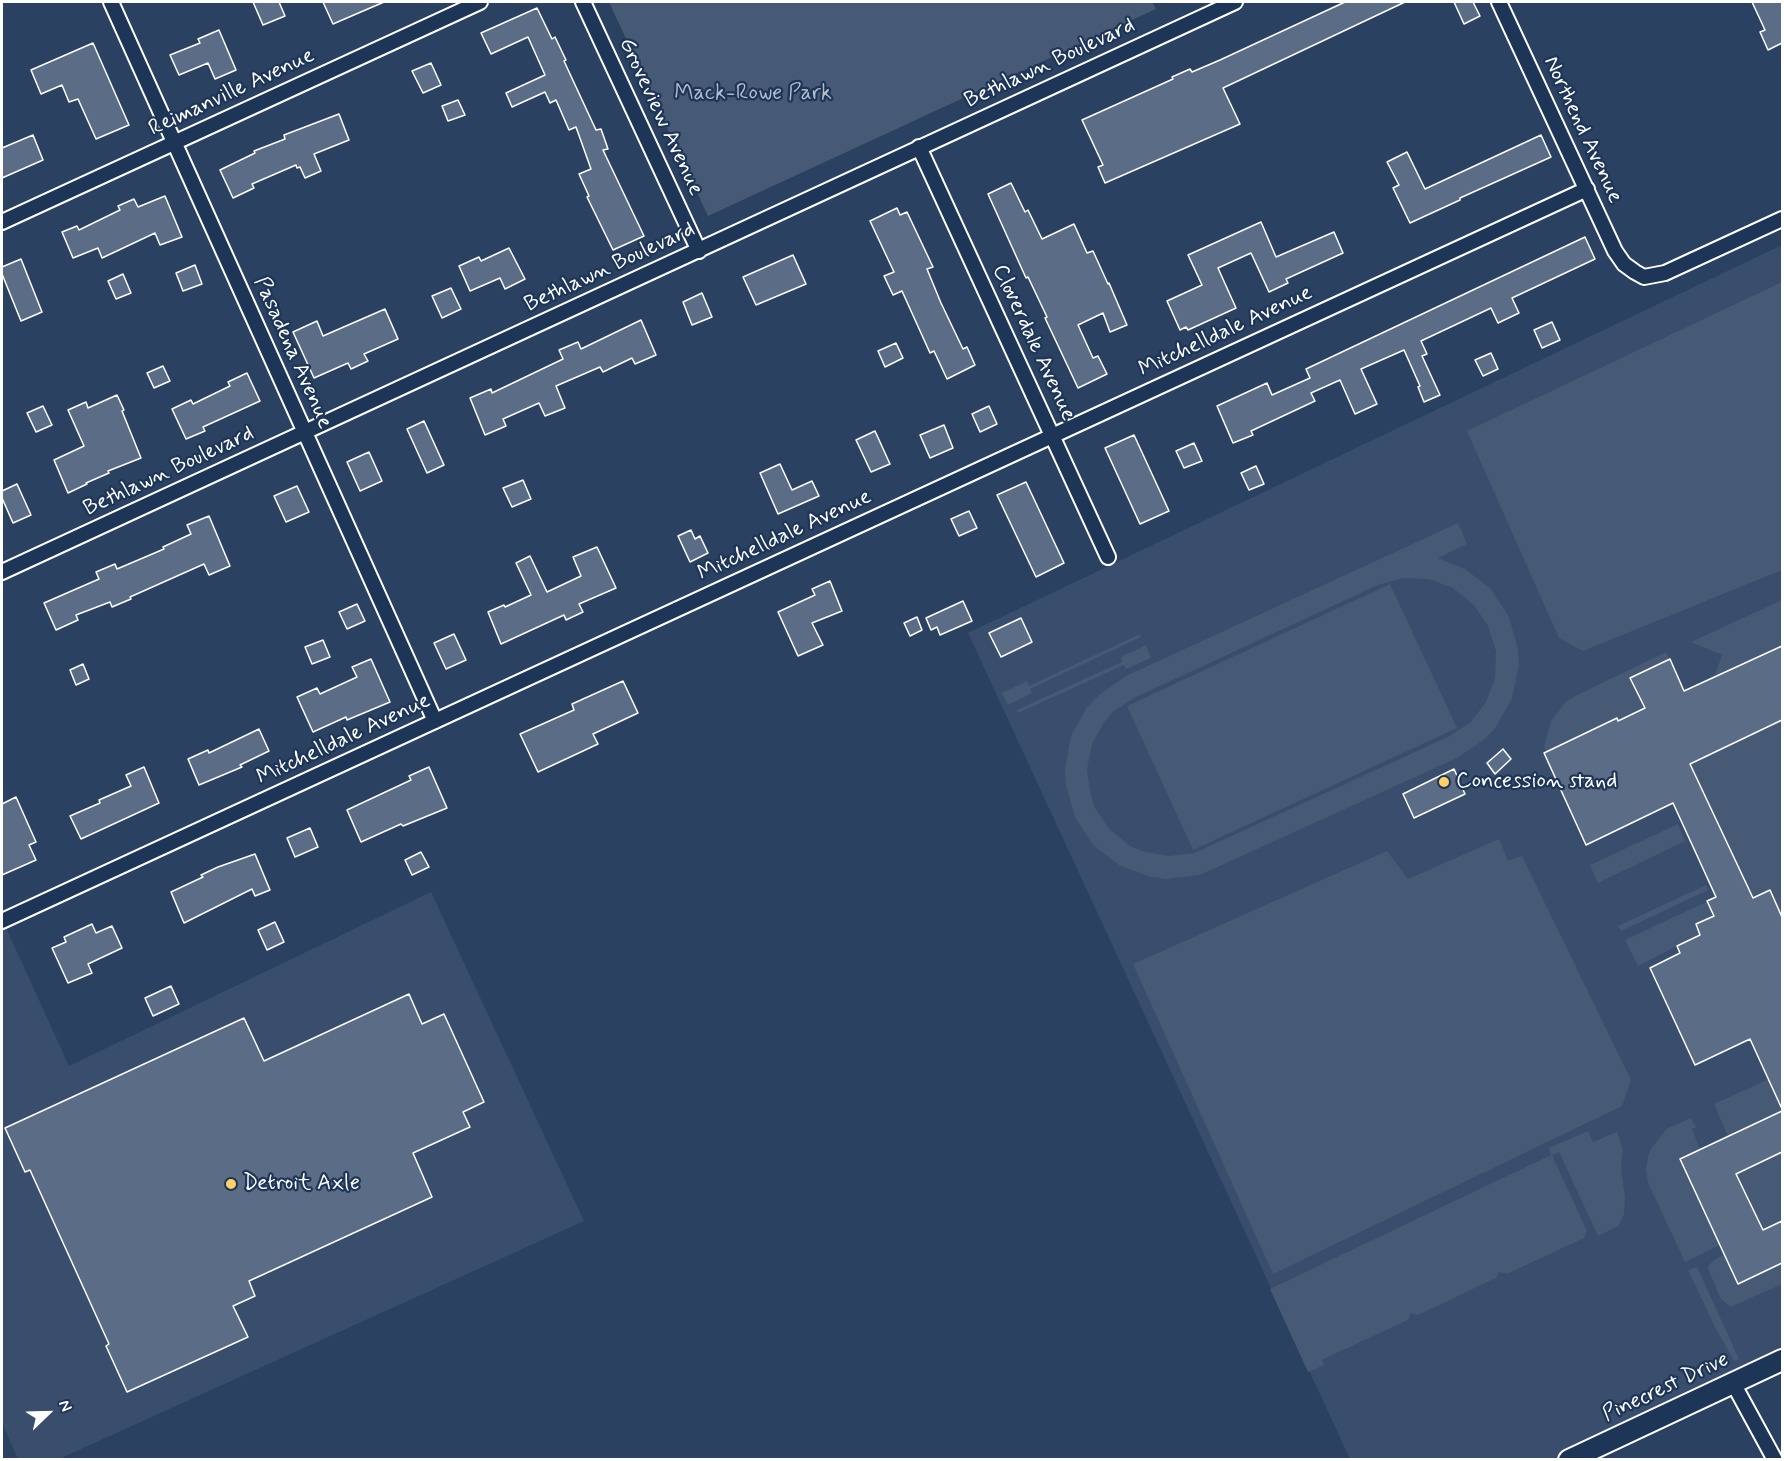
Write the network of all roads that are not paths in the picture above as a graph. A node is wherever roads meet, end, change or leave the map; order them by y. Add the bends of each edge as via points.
1 (111, 2) edge
2 (480, 2) edge
3 (583, 2) edge
4 (1235, 2) edge
5 (1499, 2) edge
6 (175, 142) junction
7 (919, 147) junction
8 (1587, 189) junction
9 (1782, 219) edge
10 (2, 222) edge
11 (699, 250) junction
12 (305, 432) junction
13 (1053, 436) junction
14 (1108, 557) dead end
15 (2, 572) edge
16 (435, 721) junction
17 (2, 921) edge
18 (1782, 1360) edge
19 (1733, 1383) junction
20 (1569, 1460) edge
21 (1775, 1460) edge

1 - 6 street, Pasadena Avenue
2 - 6 street, Reimanville Avenue
3 - 11 street, Groveview Avenue
4 - 7 street, Bethlawn Boulevard
5 - 8 street, Northend Avenue
6 - 10 street, Reimanville Avenue
6 - 12 street, Pasadena Avenue
7 - 11 street, Bethlawn Boulevard
7 - 13 street, Cloverdale Avenue
8 - 9 street, Northend Avenue via 1615,251 1624,264 1644,277 1665,273
8 - 13 street, Mitchelldale Avenue
11 - 12 street, Bethlawn Boulevard
12 - 15 street, Bethlawn Boulevard
12 - 16 street, Pasadena Avenue
13 - 14 street, Cloverdale Avenue
13 - 16 street, Mitchelldale Avenue
16 - 17 street, Mitchelldale Avenue
18 - 19 street, Pinecrest Drive
19 - 20 street, Pinecrest Drive
19 - 21 street

